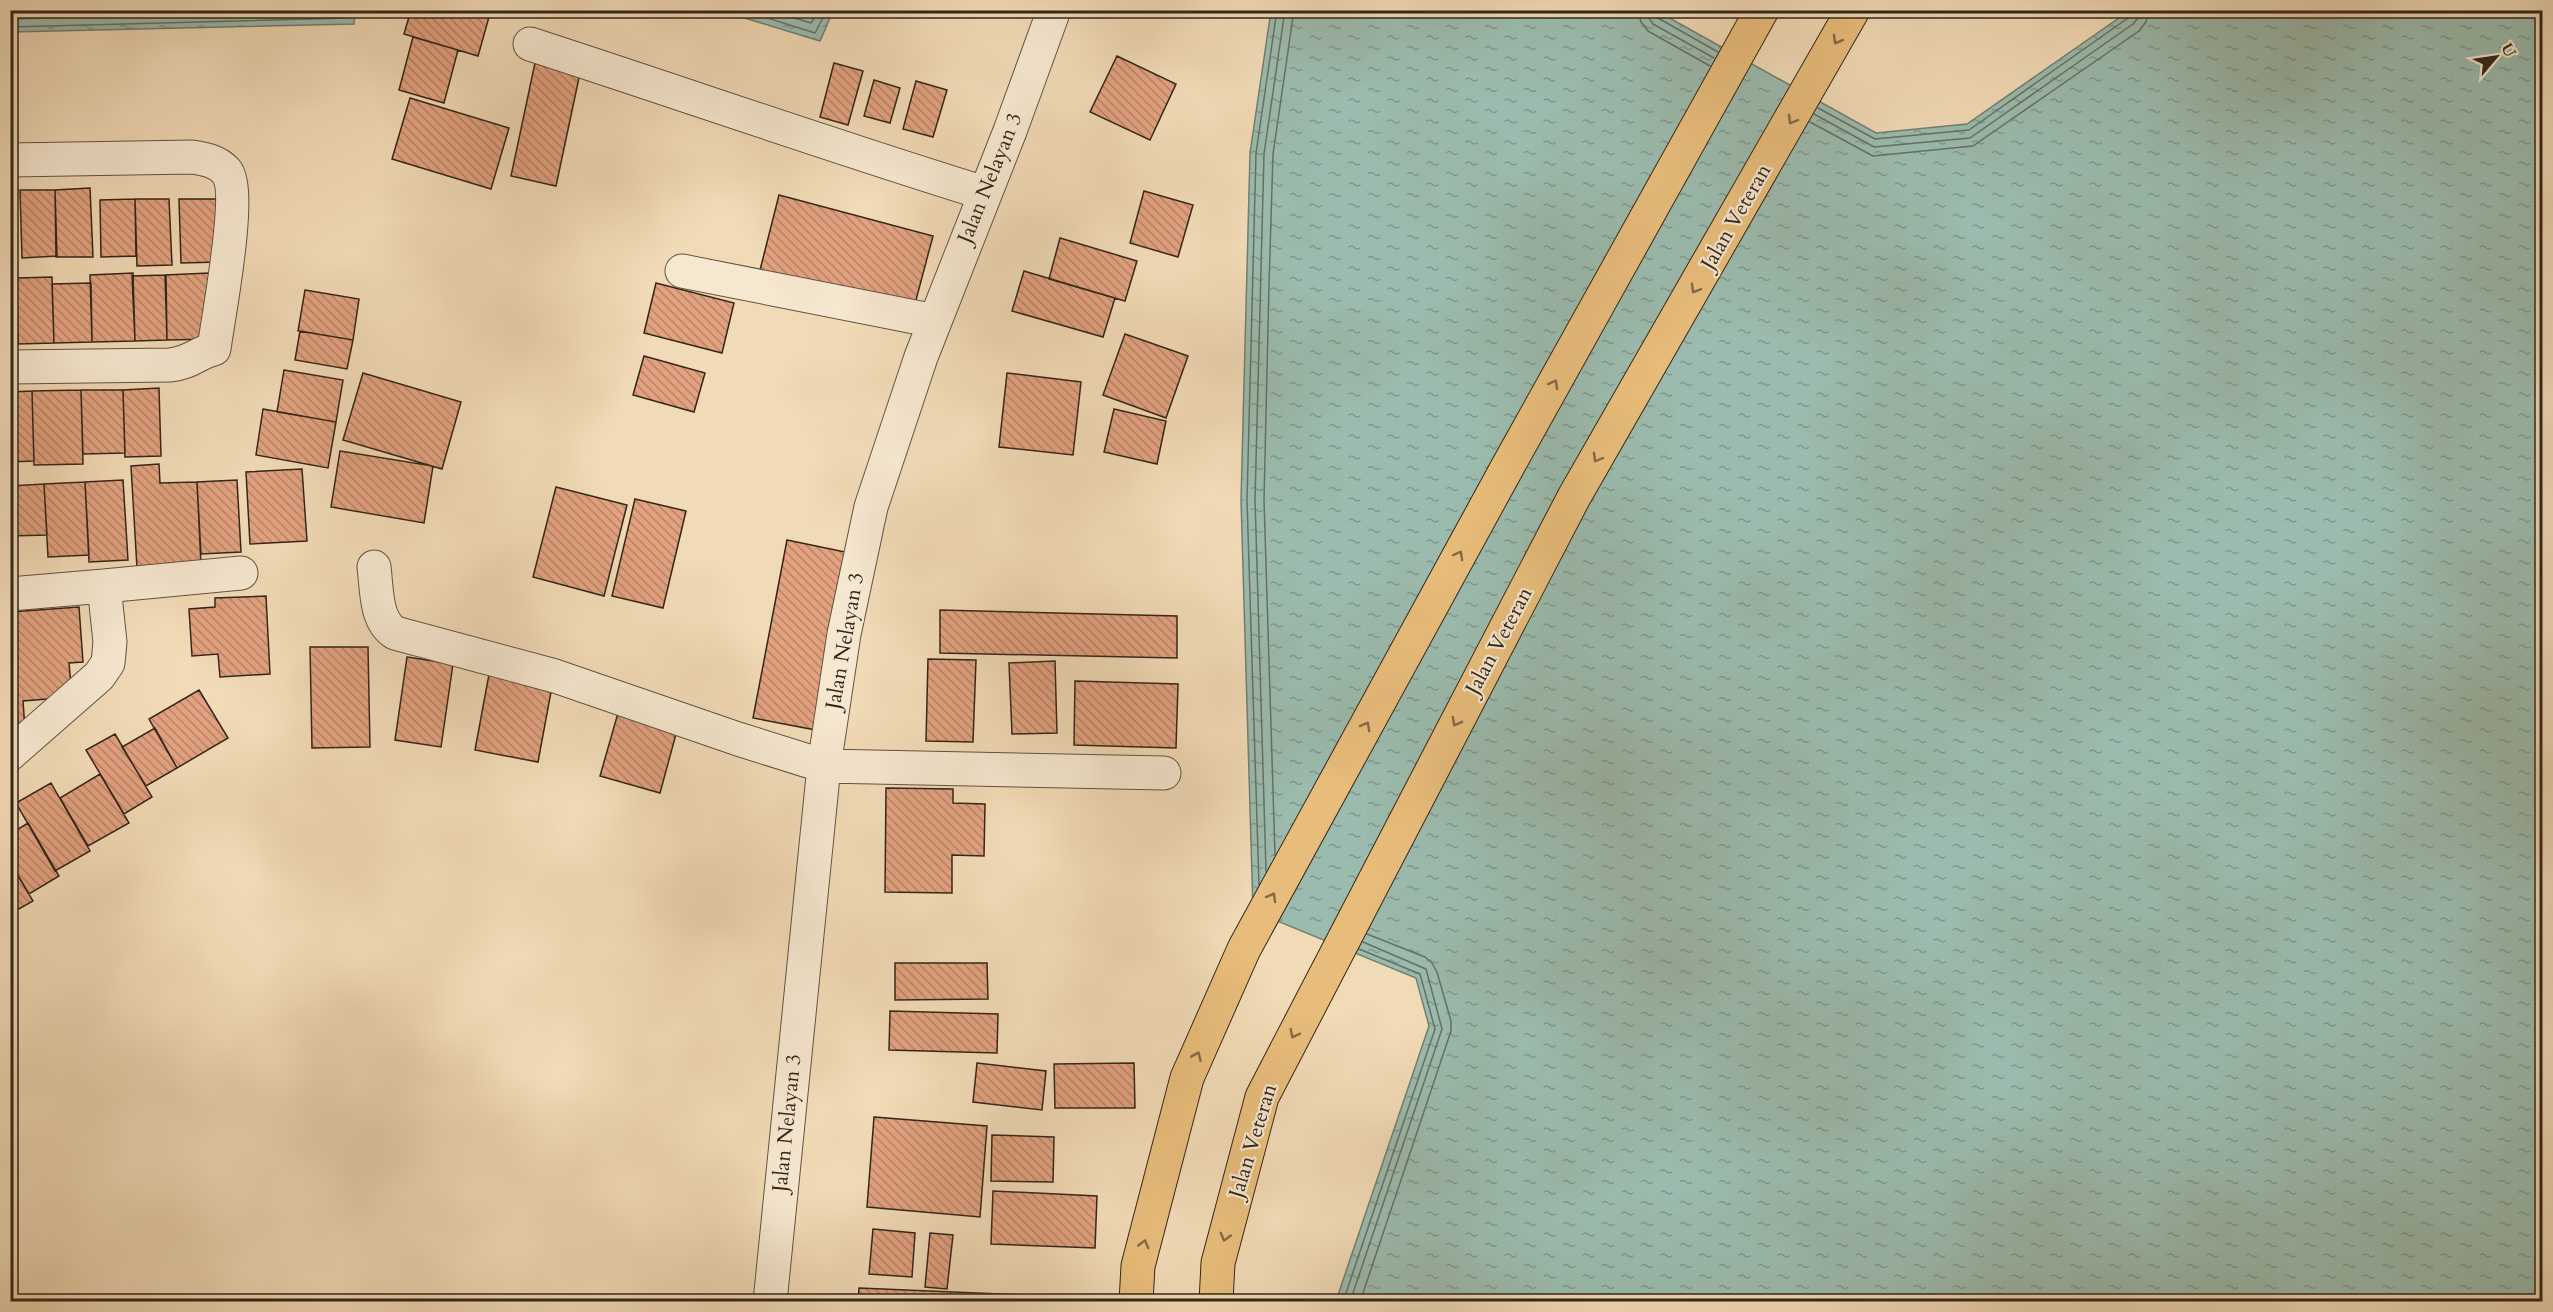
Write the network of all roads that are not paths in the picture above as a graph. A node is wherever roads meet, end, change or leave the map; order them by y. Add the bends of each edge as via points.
1 (1054, 10) edge
2 (1853, 10) edge
3 (1756, 22) edge
4 (530, 44) dead end
5 (10, 160) edge
6 (984, 193) junction
7 (682, 271) dead end
8 (935, 321) junction
9 (10, 367) edge
10 (374, 567) dead end
11 (241, 573) dead end
12 (104, 586) junction
13 (10, 594) edge
14 (10, 754) edge
15 (824, 766) junction
16 (1164, 773) dead end
17 (770, 1302) edge
18 (1136, 1302) edge
19 (1216, 1302) edge

1 - 6 street, Jalan Nelayan 3
2 -> 19 highway, Jalan Veteran via 1574,497 1262,1097 1218,1263
18 -> 3 highway via 1138,1266 1187,1078 1244,949
4 - 6 street
5 - 9 street via 192,157 212,161 226,171 232,182 232,212 214,349 182,364
6 - 8 street, Jalan Nelayan 3
7 - 8 street
8 - 15 street, Jalan Nelayan 3 via 871,507 844,634
10 - 15 street via 381,615 395,633 555,676
11 - 12 street
12 - 13 street
12 - 14 street via 110,642 108,663 88,688
15 - 16 street
15 - 17 street, Jalan Nelayan 3

